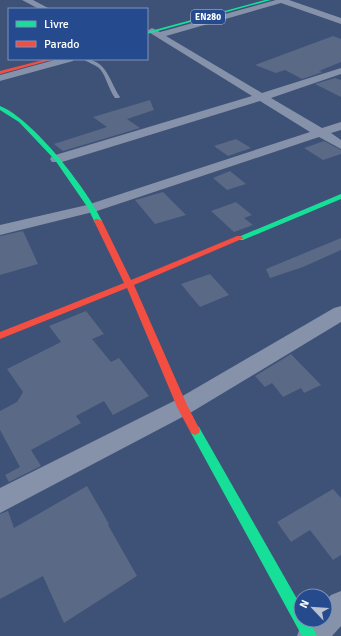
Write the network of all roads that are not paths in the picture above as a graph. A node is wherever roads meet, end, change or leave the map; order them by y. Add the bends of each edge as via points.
1 (26, 0) edge
2 (269, 0) edge
3 (283, 0) edge
4 (44, 8) edge
5 (341, 21) edge
6 (153, 33) edge
7 (49, 60) edge
8 (65, 60) edge
9 (89, 60) edge
10 (341, 71) edge
11 (0, 73) edge
12 (0, 78) edge
13 (117, 97) dead end
14 (261, 97) junction
15 (0, 108) edge
16 (341, 126) edge
17 (322, 133) junction
18 (341, 145) edge
19 (57, 158) junction
20 (341, 196) edge
21 (92, 208) junction
22 (0, 230) edge
23 (129, 284) junction
24 (341, 313) edge
25 (0, 336) edge
26 (182, 407) junction
27 (0, 501) edge
28 (341, 605) edge
29 (311, 636) edge

1 - 4 street
2 - 6 street, EN280
3 - 5 street
3 - 6 street
6 - 14 street
7 - 11 street
8 - 12 street
9 - 13 lane via 105,70 110,89
10 - 14 street
14 - 17 street
14 - 19 street
15 - 19 street via 21,121
16 - 17 street
17 - 18 street
17 - 21 street
19 - 21 street
20 - 23 street
21 - 22 street
21 - 23 street
23 - 25 street
23 - 26 street
24 - 26 street
26 - 27 street
26 - 29 street
28 - 29 street

